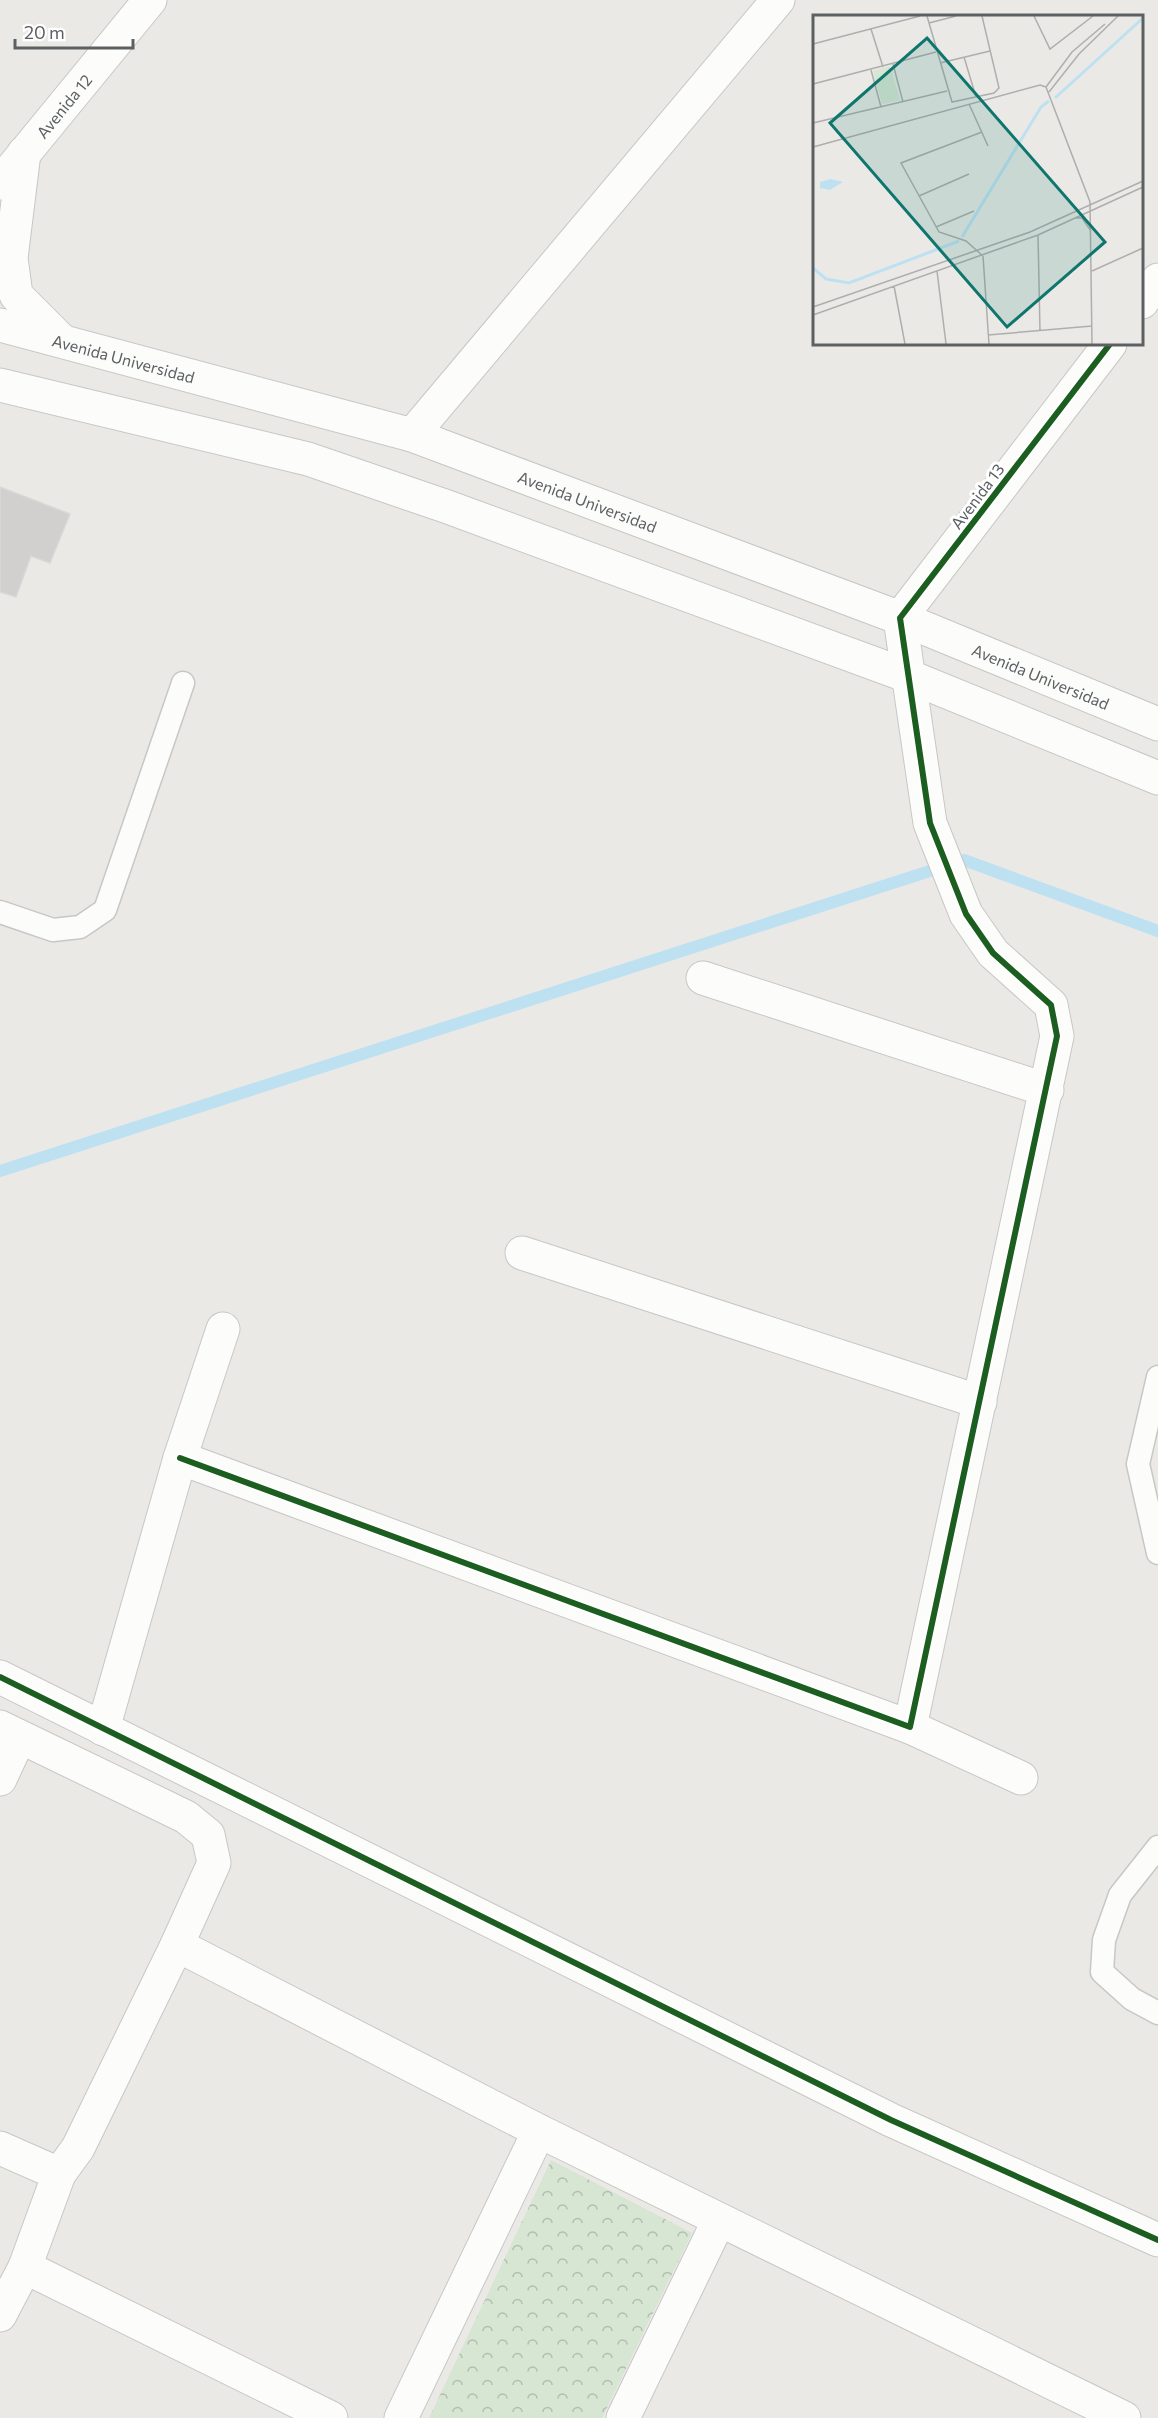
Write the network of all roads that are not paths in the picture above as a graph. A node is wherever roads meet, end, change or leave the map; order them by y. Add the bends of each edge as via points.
1 (150, 0) edge
2 (778, 0) edge
3 (24, 153) junction
4 (0, 183) edge
5 (1158, 280) edge
6 (1143, 301) edge
7 (0, 325) edge
8 (63, 341) junction
9 (1109, 345) edge
10 (0, 385) edge
11 (412, 435) junction
12 (900, 618) junction
13 (908, 676) junction
14 (183, 683) dead end
15 (1158, 724) edge
16 (1158, 778) edge
17 (0, 912) edge
18 (703, 978) dead end
19 (1047, 1090) junction
20 (522, 1253) dead end
21 (223, 1329) dead end
22 (1158, 1377) edge
23 (980, 1402) junction
24 (180, 1458) junction
25 (1158, 1553) edge
26 (0, 1677) edge
27 (910, 1727) junction
28 (103, 1729) junction
29 (10, 1732) edge
30 (1021, 1778) dead end
31 (0, 1779) edge
32 (1158, 1847) edge
33 (177, 1946) junction
34 (1158, 2013) edge
35 (539, 2131) junction
36 (0, 2148) edge
37 (59, 2175) junction
38 (719, 2220) junction
39 (1158, 2241) edge
40 (25, 2267) junction
41 (0, 2315) edge
42 (331, 2418) edge
43 (401, 2418) edge
44 (623, 2418) edge
45 (1124, 2418) edge

1 - 3 street, Avenida 12
2 - 11 street
3 - 4 street, Avenida 12
3 - 8 street via 11,258 16,295
5 - 6 street
7 - 8 street, Avenida Universidad
8 - 11 street, Avenida Universidad
9 - 12 street, Avenida 13
10 - 13 street via 308,459
11 - 12 street, Avenida Universidad
12 - 13 street
12 - 15 street, Avenida Universidad
13 - 16 street
13 - 19 street via 930,823 966,914 993,953 1051,1005 1058,1036
14 - 17 lane via 105,910 80,927 53,930
18 - 19 street
19 - 23 street
20 - 23 street
21 - 24 street
22 - 25 lane via 1138,1464
23 - 27 street
24 - 27 street
24 - 28 street
26 - 28 street
27 - 30 street
28 - 39 street via 891,2121
29 - 31 street
29 - 33 street via 186,1817 208,1835 214,1863
32 - 34 lane via 1120,1895 1104,1940 1102,1972 1132,1999
33 - 35 street
33 - 37 street via 78,2148
35 - 38 street
35 - 43 street
36 - 37 street
37 - 40 street
38 - 44 street
38 - 45 street
40 - 41 street
40 - 42 street

